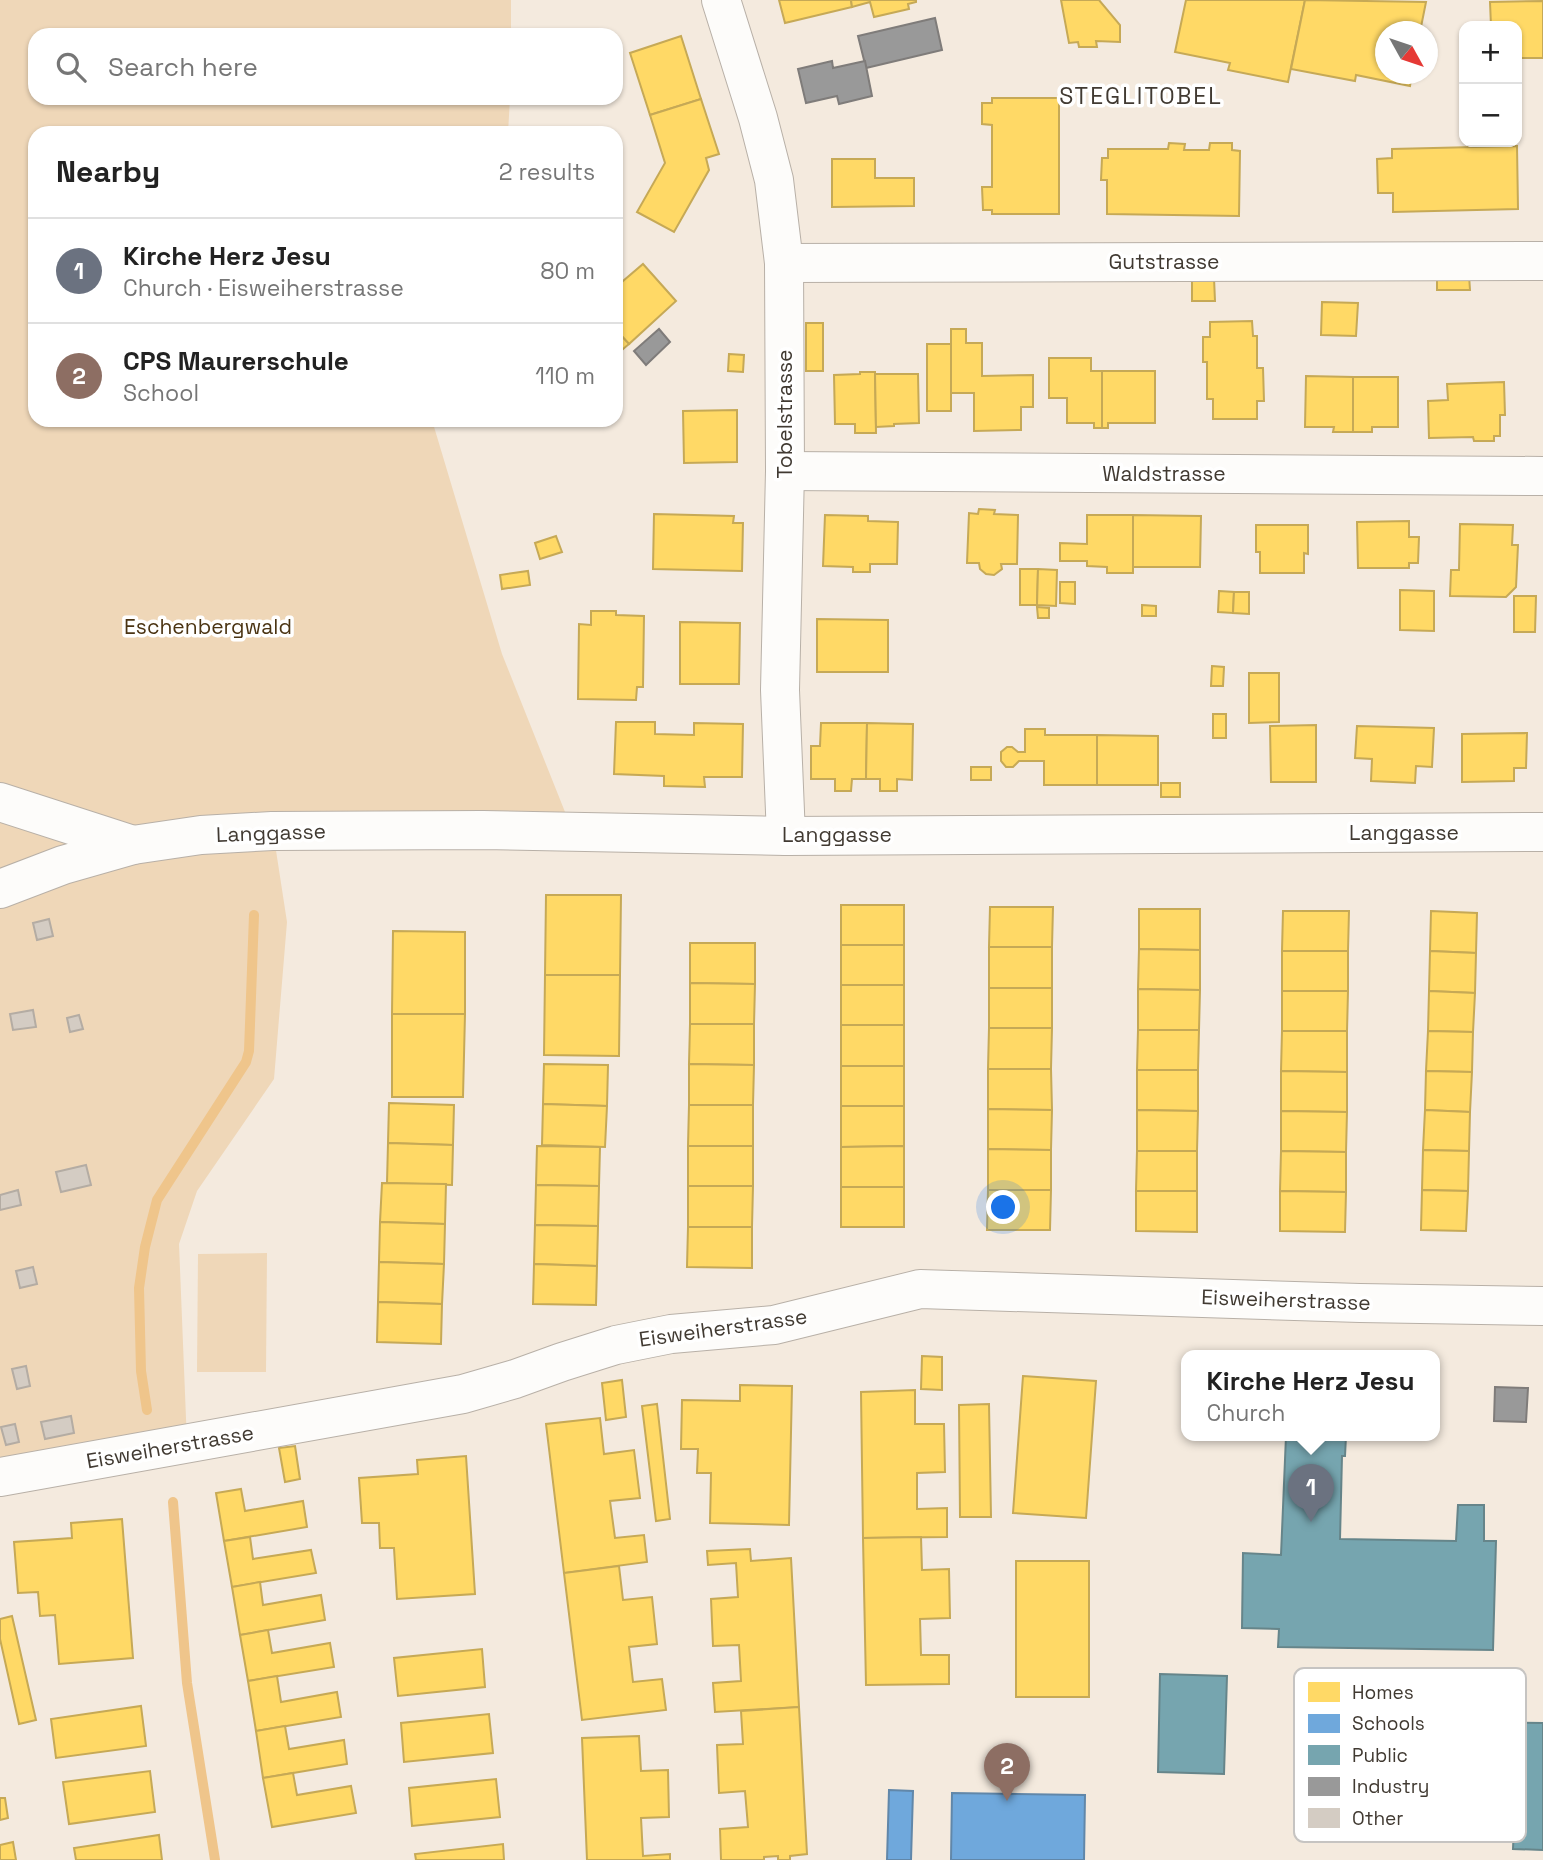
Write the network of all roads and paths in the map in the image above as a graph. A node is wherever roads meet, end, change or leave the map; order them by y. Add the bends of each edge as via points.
1 (721, 0) edge
2 (1543, 261) edge
3 (785, 263) junction
4 (785, 471) junction
5 (1543, 475) edge
6 (0, 802) edge
7 (1543, 832) edge
8 (786, 836) junction
9 (133, 845) junction
10 (0, 889) edge
11 (1543, 1306) edge
12 (0, 1477) edge

1 - 3 street, Tobelstrasse via 774,180
2 - 3 street, Gutstrasse
3 - 4 street, Tobelstrasse
4 - 5 street, Waldstrasse
4 - 8 street, Tobelstrasse via 780,690
6 - 9 street
7 - 8 street, Langgasse
8 - 9 street, Langgasse via 272,831
9 - 10 street, Langgasse
11 - 12 street, Eisweiherstrasse via 920,1289 774,1325 671,1334 616,1345 463,1394

